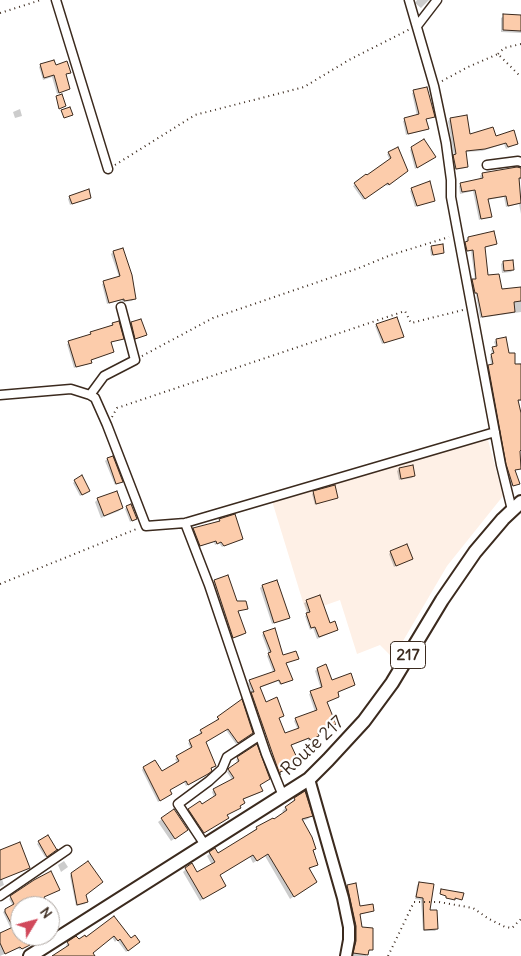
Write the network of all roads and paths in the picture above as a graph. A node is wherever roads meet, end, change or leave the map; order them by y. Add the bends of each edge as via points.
1 (41, 0) edge
2 (56, 0) edge
3 (409, 0) edge
4 (437, 0) edge
5 (0, 13) edge
6 (417, 26) junction
7 (521, 44) edge
8 (498, 54) junction
9 (521, 77) edge
10 (434, 86) junction
11 (521, 162) edge
12 (487, 165) dead end
13 (108, 169) joint
14 (458, 234) junction
15 (121, 307) dead end
16 (472, 308) junction
17 (135, 360) junction
18 (0, 395) edge
19 (90, 395) junction
20 (107, 425) junction
21 (495, 432) junction
22 (516, 506) edge
23 (185, 523) junction
24 (146, 526) junction
25 (0, 584) edge
26 (259, 736) junction
27 (309, 779) junction
28 (283, 796) junction
29 (205, 846) junction
30 (67, 850) dead end
31 (0, 896) edge
32 (521, 919) edge
33 (30, 956) edge
34 (346, 956) edge
35 (388, 956) edge

1 - 5 path
2 - 13 street
3 - 6 street
4 - 6 street
6 - 10 street
6 - 13 path via 304,87 195,115
7 - 8 path via 504,48
8 - 9 path
8 - 10 path
10 - 14 street via 446,143
11 - 12 street
14 - 16 street
14 - 17 path via 391,254 212,318
15 - 17 street
16 - 20 path via 411,323 405,311 117,408
16 - 21 street
17 - 19 street via 104,376
18 - 19 street via 72,389
19 - 20 street via 95,398
20 - 24 street
21 - 22 street via 501,466
21 - 23 street
22 - 27 main road, Route 217 / 217 via 492,531 458,577 392,683 364,721
23 - 24 street
23 - 26 street
24 - 25 path
26 - 28 street
26 - 29 street via 227,757 222,769 178,804
27 - 28 main road, Route 217 / 217
27 - 34 street via 343,898 349,927
28 - 29 main road, Route 217 / 217
29 - 33 main road, Route 217 / 217
30 - 31 street
32 - 35 path via 512,928 505,927 473,908 439,902 414,902

